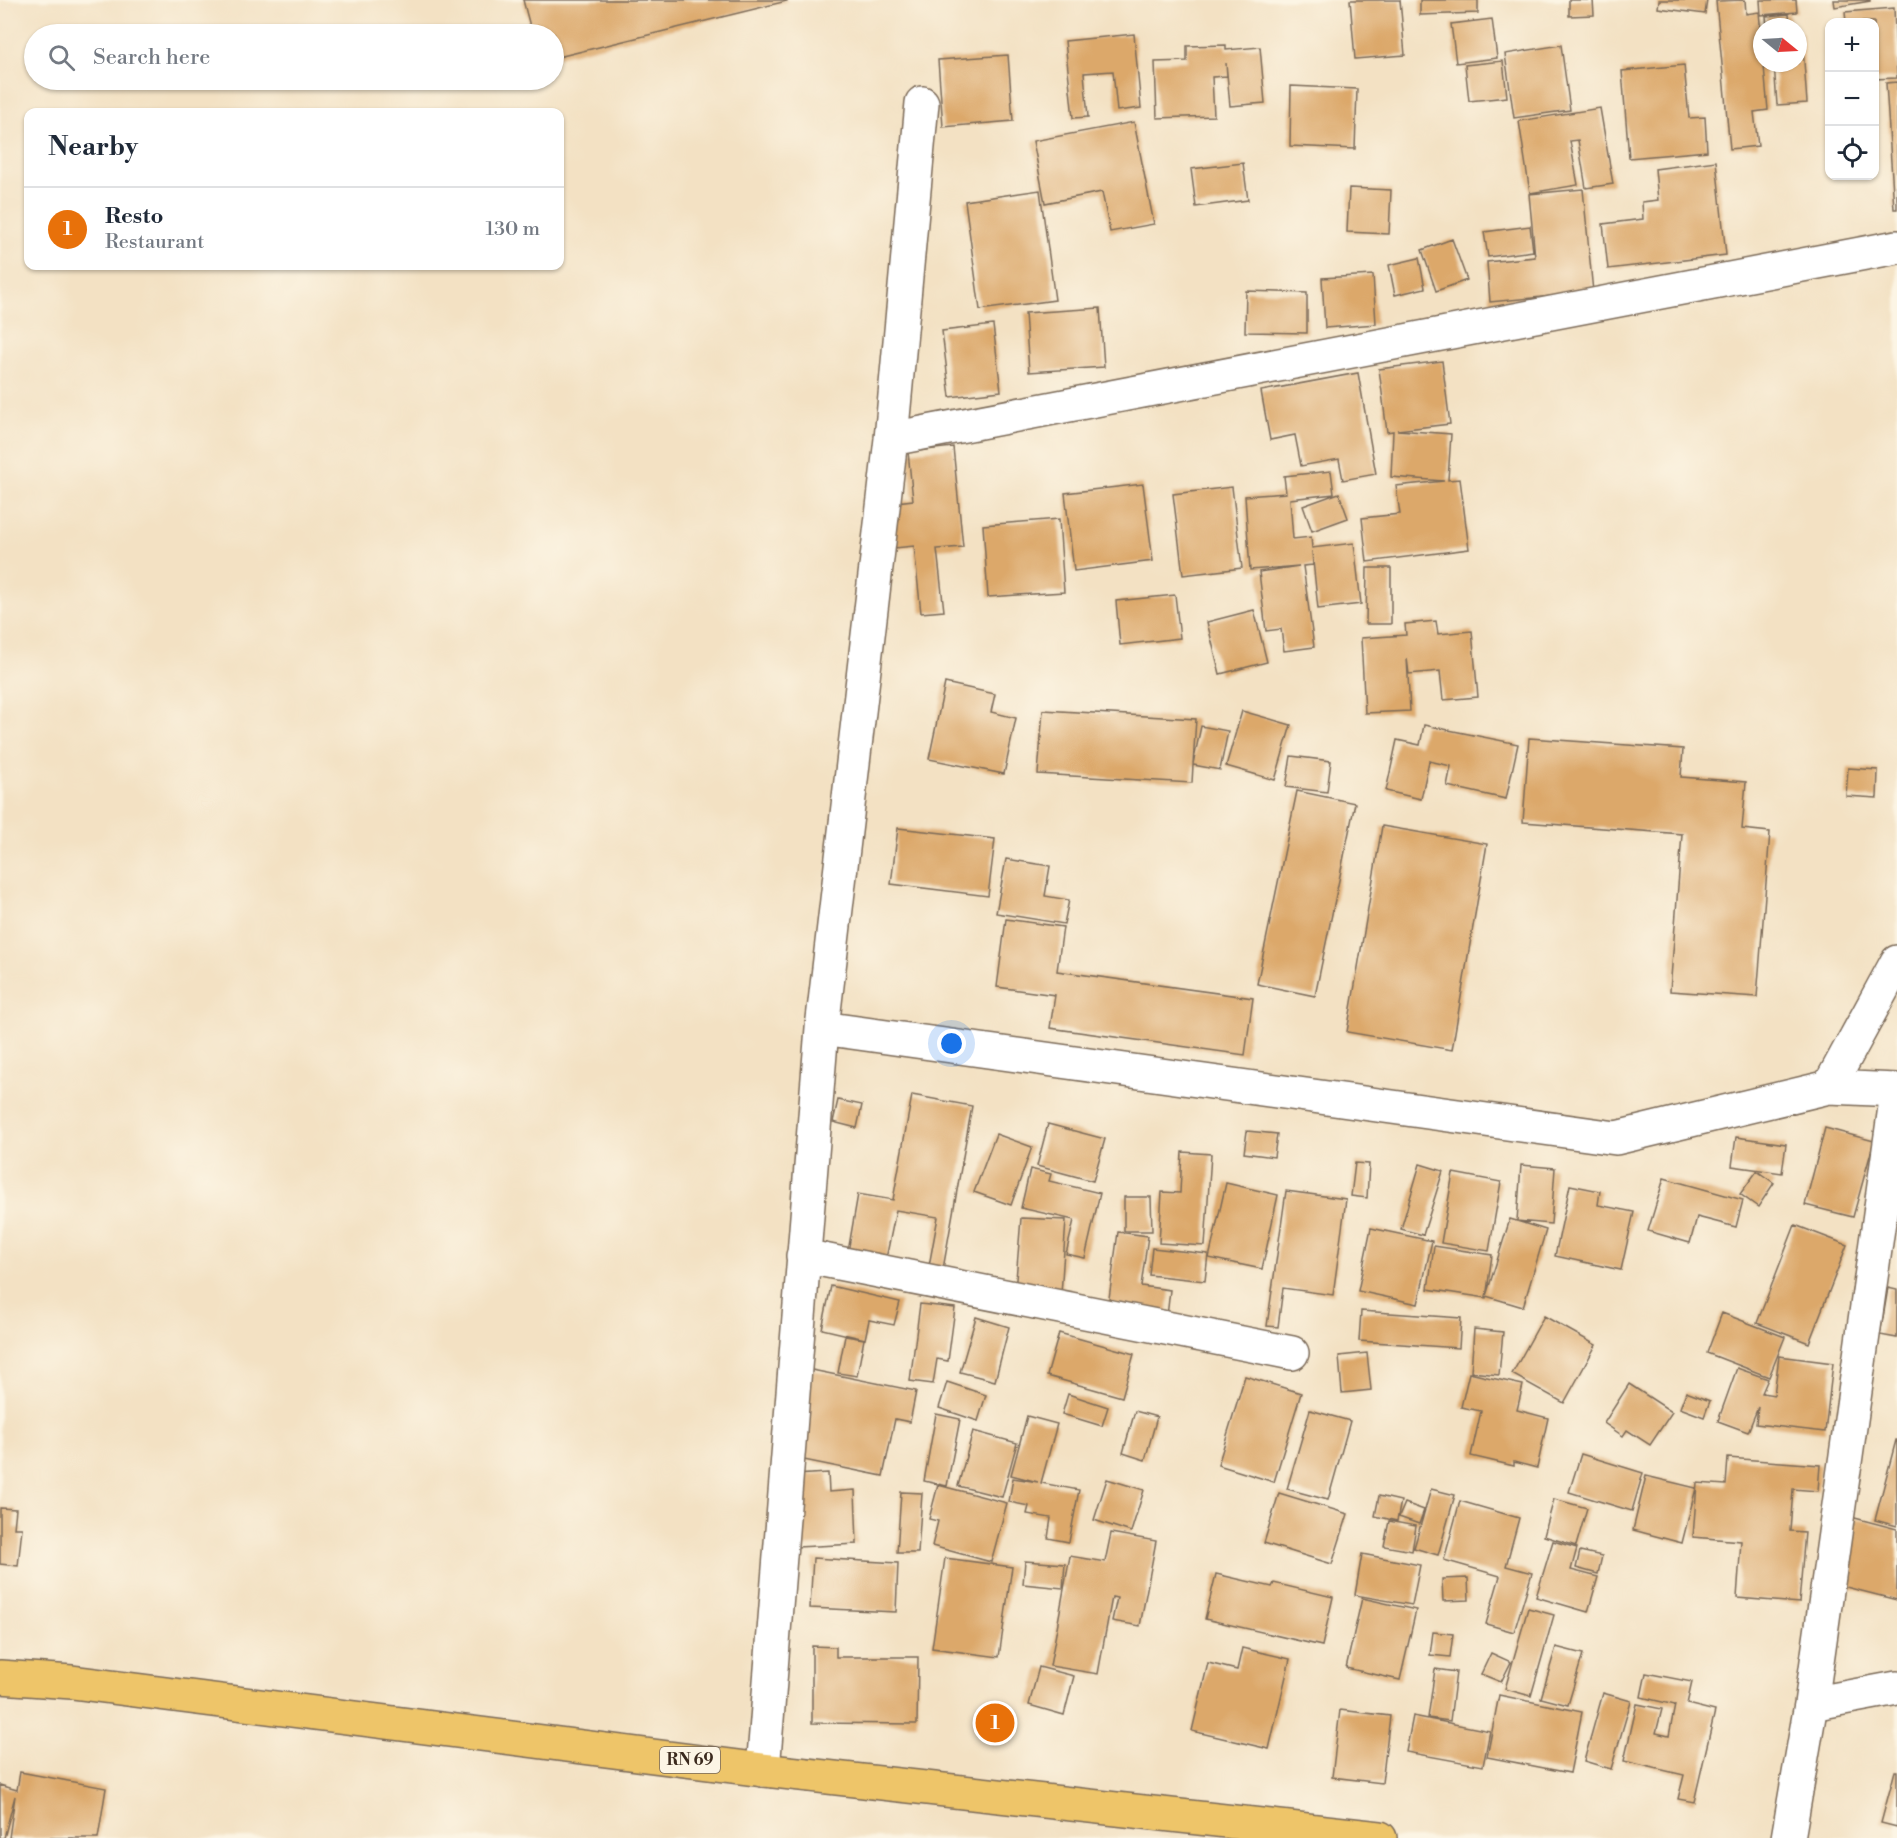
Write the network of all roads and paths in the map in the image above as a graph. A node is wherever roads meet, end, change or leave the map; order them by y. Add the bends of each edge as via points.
1 (922, 103) dead end
2 (1897, 247) edge
3 (891, 439) junction
4 (1897, 962) edge
5 (822, 1028) junction
6 (1829, 1087) junction
7 (1897, 1091) edge
8 (802, 1256) junction
9 (1292, 1353) dead end
10 (0, 1677) edge
11 (1897, 1688) edge
12 (1810, 1704) junction
13 (763, 1770) junction
14 (1380, 1838) edge
15 (1788, 1838) edge

1 - 3 street
2 - 3 street
3 - 5 street
4 - 6 street
5 - 6 street via 1616,1138
5 - 8 street
6 - 7 street
7 - 12 street
8 - 9 street
8 - 13 street
10 - 13 main road, RN 69 via 72,1682
11 - 12 street
12 - 15 street
13 - 14 main road, RN 69

